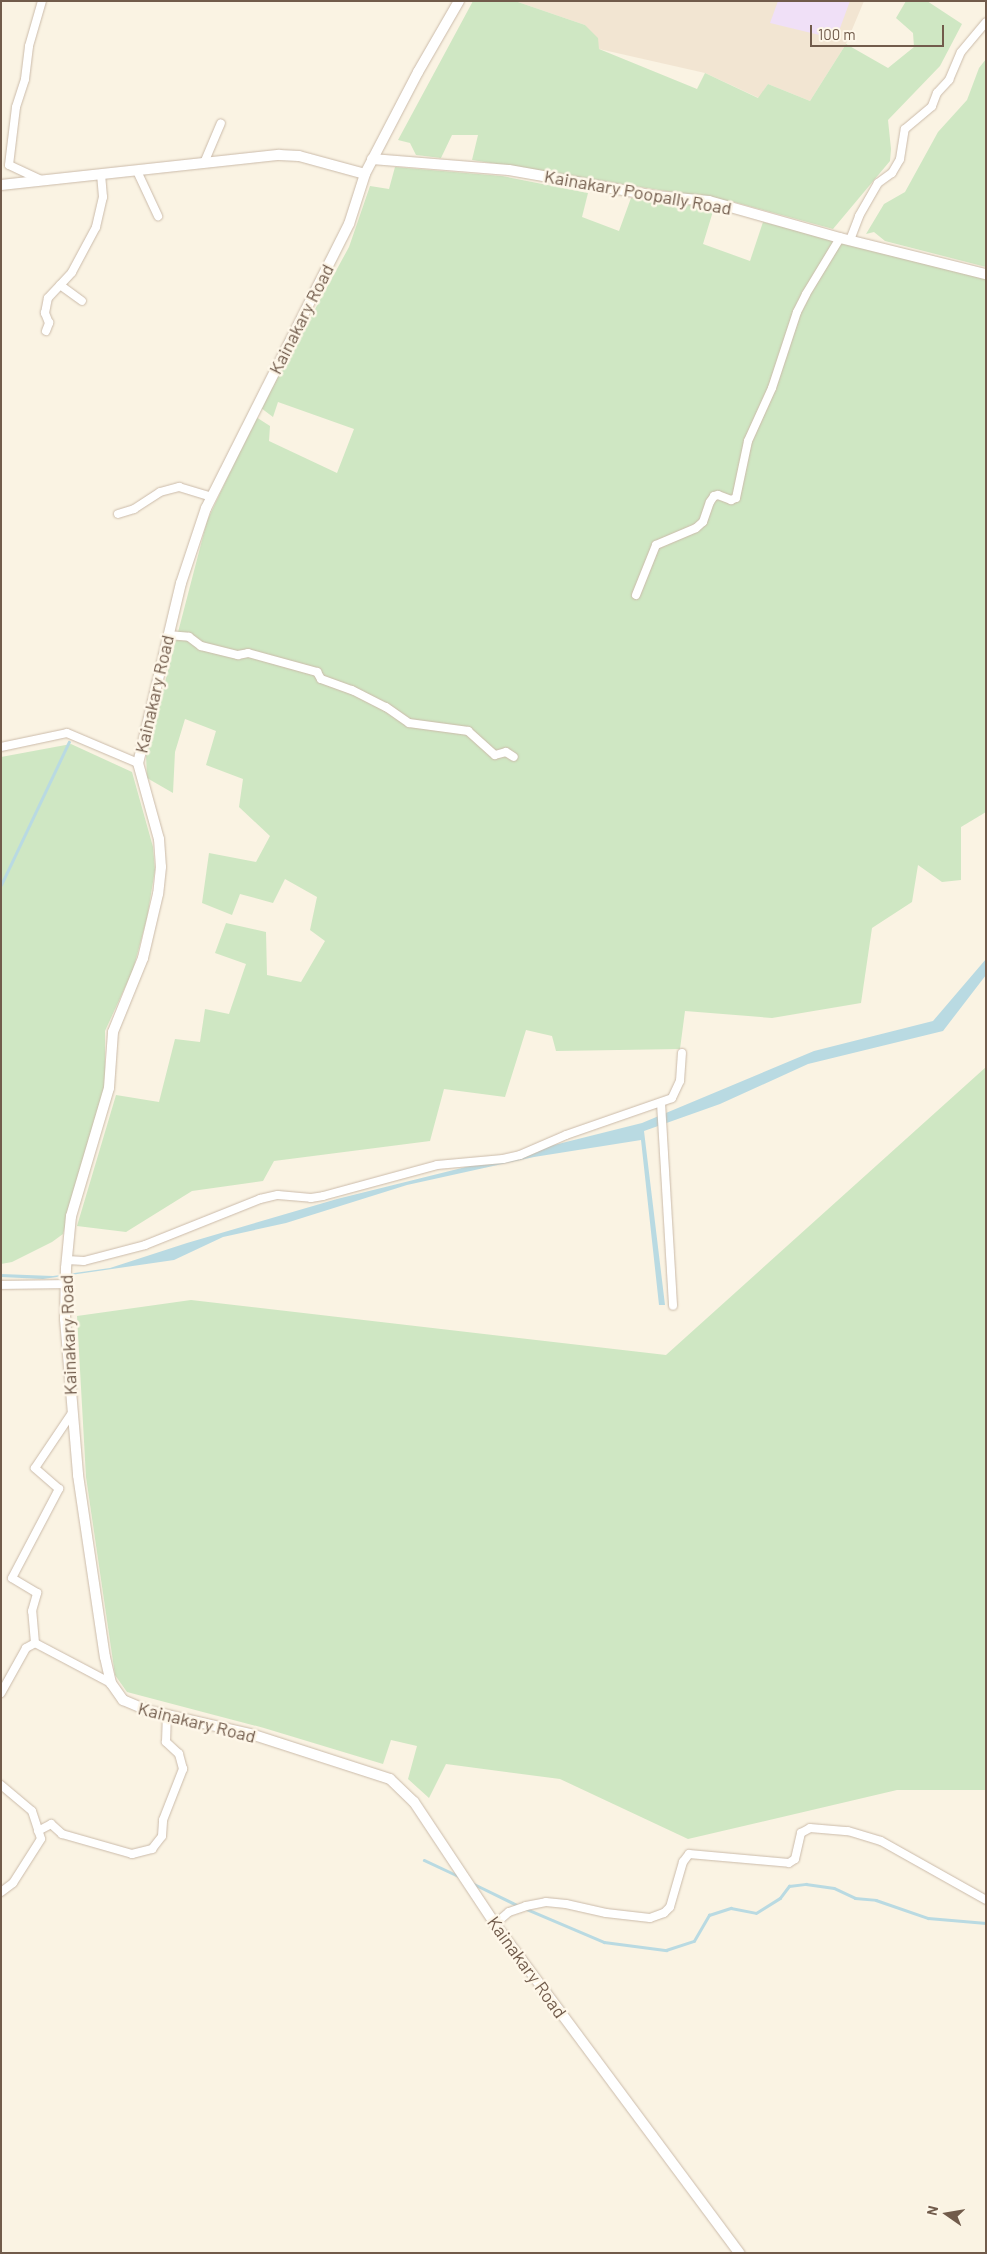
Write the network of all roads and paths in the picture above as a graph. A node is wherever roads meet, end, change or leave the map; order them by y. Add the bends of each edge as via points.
1 (42, 1) edge
2 (459, 1) edge
3 (986, 22) edge
4 (221, 123) dead end
5 (372, 159) junction
6 (204, 163) junction
7 (137, 171) junction
8 (365, 174) junction
9 (101, 175) junction
10 (45, 181) junction
11 (1, 186) edge
12 (158, 216) dead end
13 (845, 239) junction
14 (986, 274) edge
15 (60, 285) junction
16 (82, 301) dead end
17 (46, 331) dead end
18 (212, 497) junction
19 (118, 514) dead end
20 (636, 595) dead end
21 (168, 635) junction
22 (1, 747) edge
23 (514, 758) dead end
24 (138, 763) junction
25 (682, 1053) dead end
26 (661, 1103) junction
27 (66, 1264) junction
28 (67, 1283) junction
29 (1, 1286) edge
30 (673, 1306) dead end
31 (72, 1413) junction
32 (35, 1642) junction
33 (111, 1683) junction
34 (1, 1693) edge
35 (168, 1716) junction
36 (1, 1785) edge
37 (38, 1831) junction
38 (1, 1892) edge
39 (986, 1900) edge
40 (494, 1922) junction
41 (739, 2253) edge

1 - 10 street via 16,106 10,166
2 - 5 main road, Kainakary Road
3 - 13 street via 961,52 932,106 906,129 900,159 892,173 878,183
4 - 6 street
5 - 8 main road, Kainakary Road
5 - 13 main road, Kainakary Poopally Road via 509,170 656,196 709,201
6 - 7 main road
6 - 8 main road via 299,156
7 - 9 main road
7 - 12 street
8 - 18 main road, Kainakary Road via 349,224
9 - 10 main road
9 - 15 street via 103,197 96,228 72,272
10 - 11 main road
13 - 14 main road, Kainakary Poopally Road
13 - 20 street via 797,312 772,388 748,441 736,498 714,496 703,522 696,528 658,543
15 - 16 street
15 - 17 street via 46,303
18 - 19 street via 179,488 160,492
18 - 21 main road, Kainakary Road via 193,545
21 - 23 street via 189,637 201,646 238,655 248,652 317,672 321,679 352,690 409,722 468,731 495,755 506,752
21 - 24 main road, Kainakary Road
22 - 24 street via 67,732
24 - 27 main road, Kainakary Road via 159,839 161,867 158,894 143,958 114,1032 110,1088 71,1216
25 - 26 street via 677,1090 672,1098
26 - 27 street via 566,1135 520,1155 437,1165 323,1196 278,1195 260,1199 145,1245
26 - 30 street
27 - 28 main road, Kainakary Road
28 - 29 street
28 - 31 main road, Kainakary Road via 65,1319
31 - 32 street via 35,1468 60,1489 12,1578 37,1593 32,1611
31 - 33 main road, Kainakary Road via 88,1546
32 - 33 street
32 - 34 street via 26,1648
33 - 35 main road, Kainakary Road via 132,1706
35 - 37 street via 166,1742 179,1754 183,1769 163,1820 162,1836 152,1848 132,1854 62,1834 51,1824
35 - 40 main road, Kainakary Road via 254,1735 390,1779 414,1802
36 - 37 street via 32,1811
37 - 38 street via 41,1839 13,1883
39 - 40 street via 881,1841 848,1831 810,1828 802,1831 795,1859 789,1863 689,1854 683,1862 670,1907 650,1918 546,1902 509,1912
40 - 41 main road, Kainakary Road

